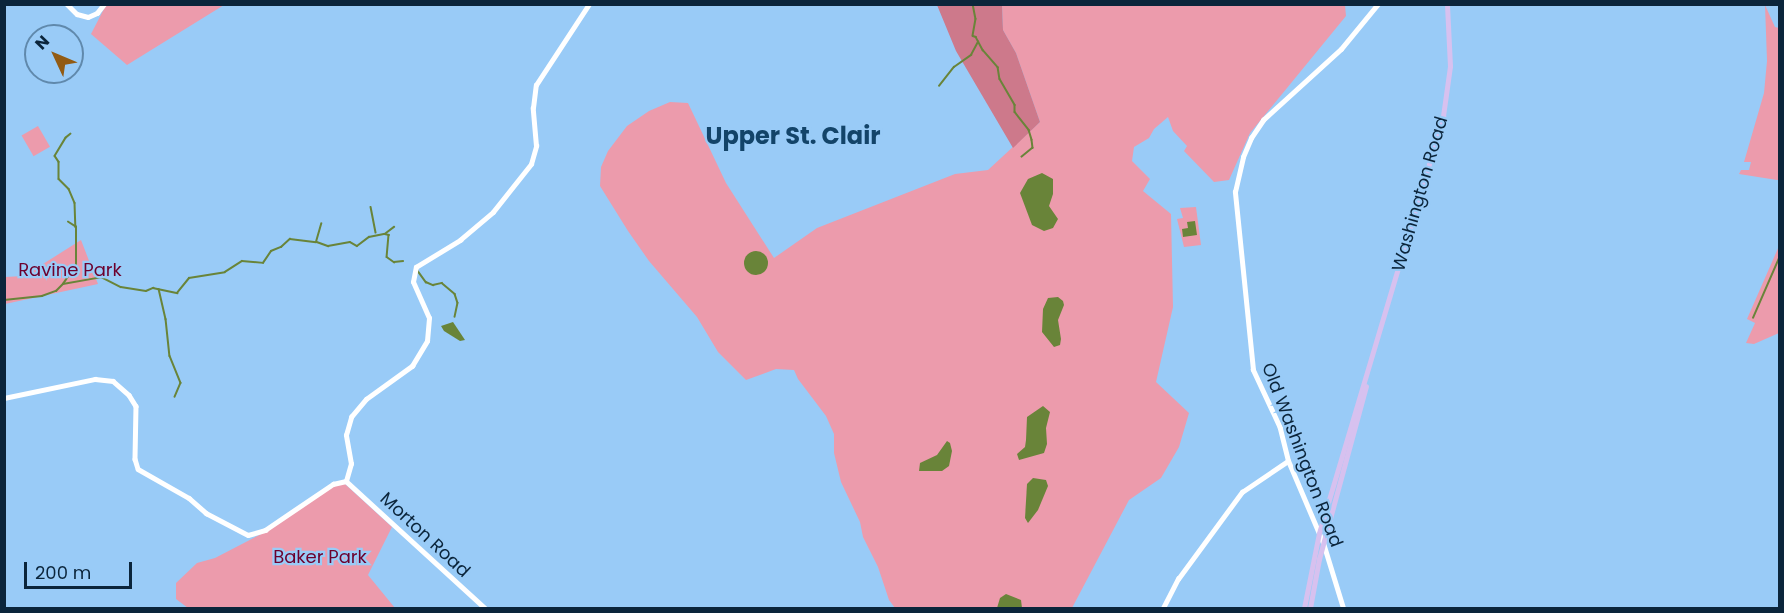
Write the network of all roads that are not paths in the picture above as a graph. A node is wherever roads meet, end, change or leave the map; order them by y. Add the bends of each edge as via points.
1 (68, 4) edge
2 (104, 4) edge
3 (589, 4) edge
4 (1378, 4) edge
5 (1447, 4) edge
6 (1367, 381) junction
7 (4, 398) edge
8 (1288, 461) junction
9 (346, 481) junction
10 (1319, 533) junction
11 (1323, 543) junction
12 (485, 609) edge
13 (1163, 609) edge
14 (1304, 609) edge
15 (1310, 609) edge
16 (1343, 609) edge

1 - 2 street via 77,14 88,16
3 - 9 street via 536,85 536,146 531,164 493,212 460,240 416,267 413,282 429,318 427,341 412,366 366,399 351,417 346,435 351,464
4 - 8 street, Old Washington Road via 1341,49 1263,120 1251,138 1237,178 1235,202 1253,370 1275,416
5 - 6 main road, Washington Road via 1450,59 1443,116
6 - 10 main road, Washington Road
6 - 11 main road, Washington Road
7 - 9 street via 95,379 113,381 136,406 138,469 248,535 265,530 333,484
8 - 10 street, Old Washington Road
8 - 13 street via 1242,492 1178,579
9 - 12 street, Morton Road
10 - 11 street, Old Washington Road
10 - 14 main road, Washington Road
11 - 15 main road, Washington Road
11 - 16 street, Old Washington Road

